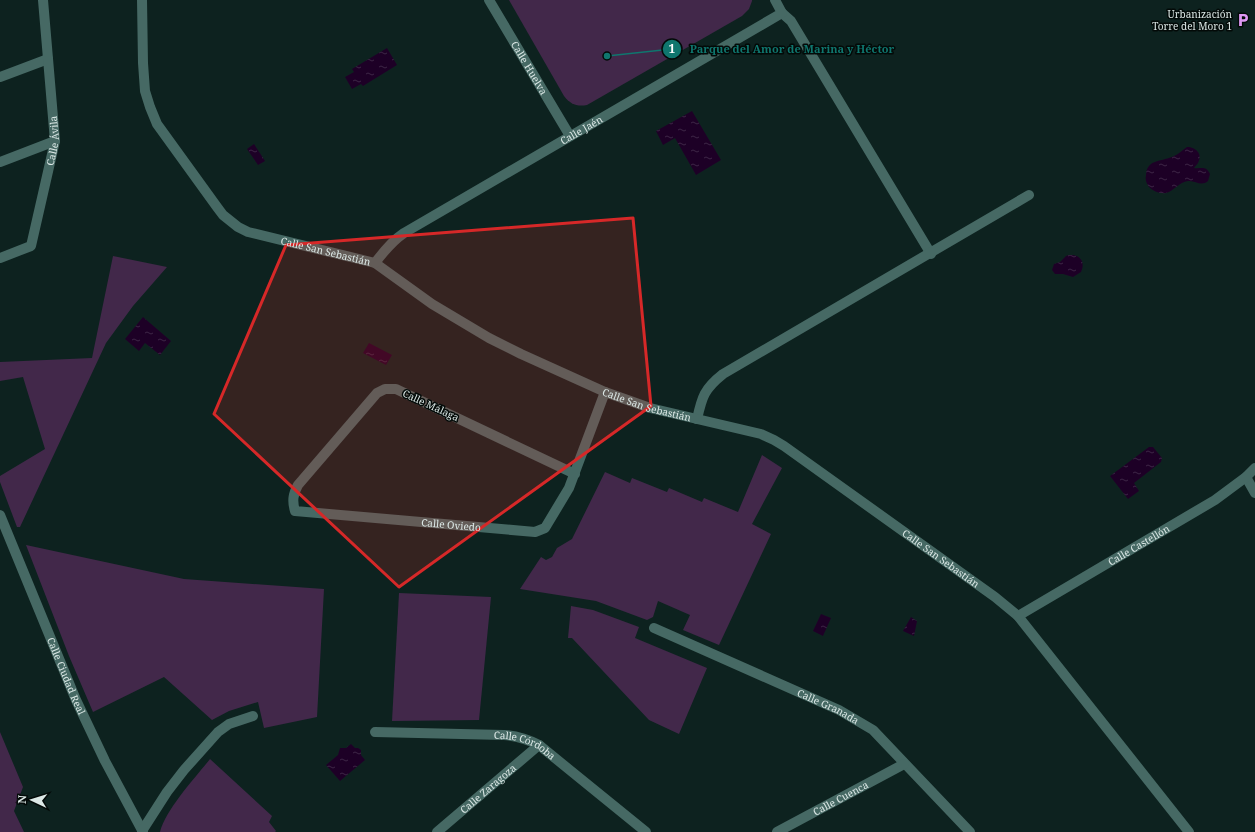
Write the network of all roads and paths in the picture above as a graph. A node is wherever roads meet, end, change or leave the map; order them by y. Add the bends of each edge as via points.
1 (43, 0) edge
2 (142, 0) edge
3 (489, 0) edge
4 (775, 0) edge
5 (782, 13) junction
6 (48, 59) junction
7 (0, 78) edge
8 (570, 136) junction
9 (55, 141) junction
10 (0, 162) edge
11 (1029, 195) dead end
12 (931, 254) junction
13 (0, 258) edge
14 (375, 263) junction
15 (604, 392) junction
16 (697, 419) junction
17 (1255, 468) edge
18 (575, 474) junction
19 (1246, 477) junction
20 (1255, 493) edge
21 (295, 511) joint
22 (0, 515) edge
23 (1018, 616) junction
24 (654, 628) dead end
25 (253, 716) dead end
26 (375, 732) dead end
27 (539, 745) junction
28 (904, 764) junction
29 (143, 832) edge
30 (437, 832) edge
31 (646, 832) edge
32 (777, 832) edge
33 (970, 832) edge
34 (1189, 832) edge

1 - 6 street, Calle Ávila
2 - 14 street, Calle San Sebastián via 145,91 150,107 157,124 223,215 248,232
3 - 8 street, Calle Huelva
4 - 5 street
5 - 8 street, Calle Jaén
5 - 12 street via 791,21
6 - 7 street
6 - 9 street, Calle Ávila
8 - 14 street, Calle Jaén via 404,233 385,249
9 - 10 street
9 - 13 street, Calle Ávila via 31,246
11 - 12 street
12 - 16 street via 723,374 708,388 702,398
14 - 15 street, Calle San Sebastián via 432,304 489,338
15 - 16 street, Calle San Sebastián via 650,408
15 - 18 street, Calle Oviedo
16 - 23 street, Calle San Sebastián via 761,434 774,440
17 - 19 street, Calle Castellón
18 - 21 street, Calle Oviedo via 545,528 535,532
18 - 21 street, Calle Málaga via 396,389 385,389 377,393 298,485 293,499
19 - 20 street
19 - 23 street, Calle Castellón via 1203,507
22 - 29 street, Calle Ciudad Real via 76,700
23 - 34 street, Calle San Sebastián
24 - 28 street, Calle Granada via 839,710 872,730
25 - 29 street, Calle Ciudad Real via 229,724 218,732 167,792
26 - 27 street, Calle Córdoba via 518,736
27 - 30 street, Calle Zaragoza
27 - 31 street, Calle Córdoba
28 - 32 street, Calle Cuenca
28 - 33 street, Calle Granada

